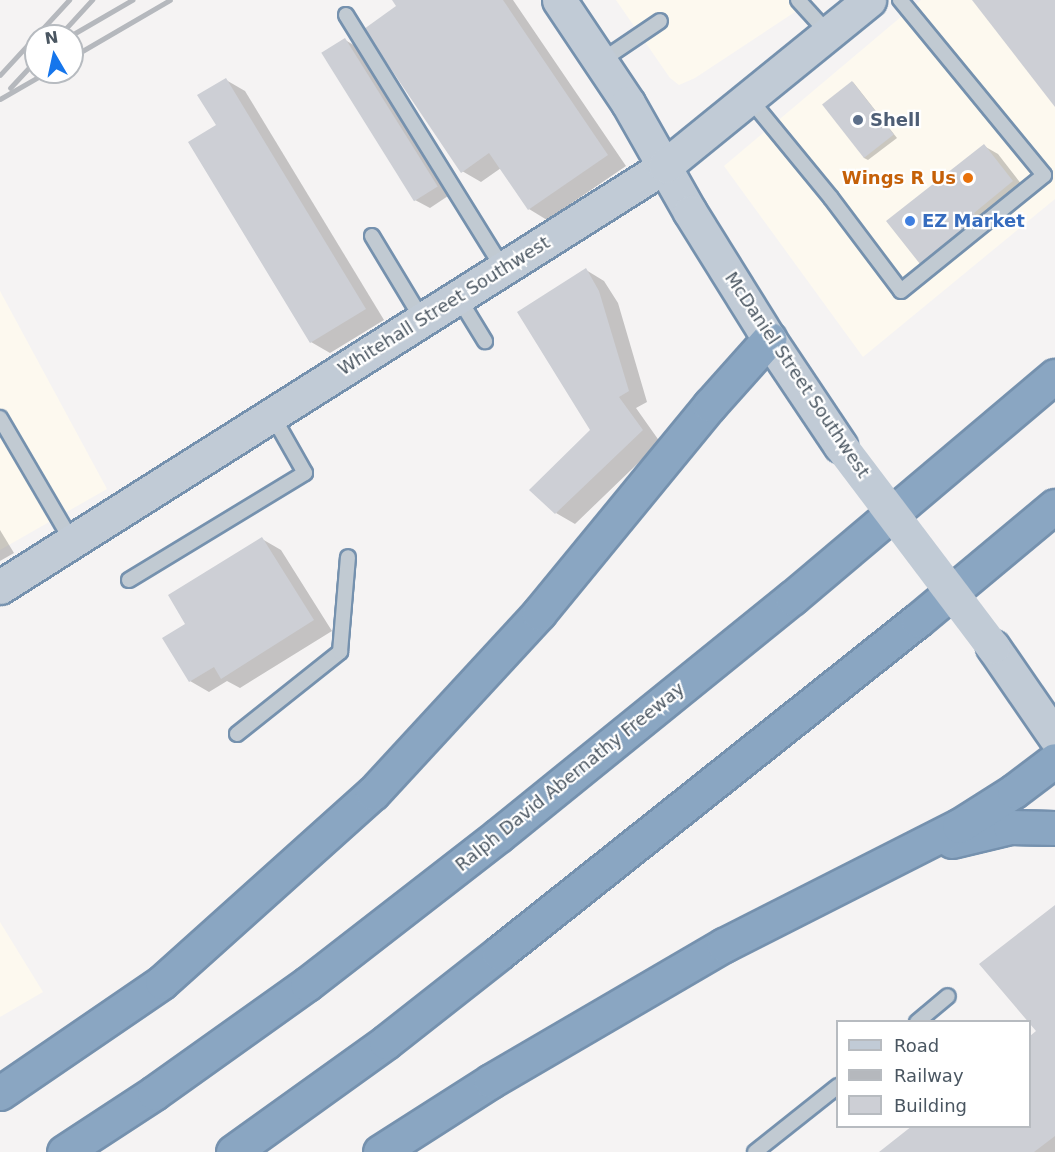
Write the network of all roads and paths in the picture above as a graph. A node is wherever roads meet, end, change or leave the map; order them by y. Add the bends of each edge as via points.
1 (559, 0) edge
2 (798, 0) edge
3 (869, 0) edge
4 (900, 0) edge
5 (346, 15) dead end
6 (660, 21) dead end
7 (828, 33) junction
8 (601, 61) junction
9 (749, 98) junction
10 (665, 166) junction
11 (372, 236) dead end
12 (503, 268) junction
13 (458, 297) junction
14 (422, 320) junction
15 (769, 339) junction
16 (485, 340) dead end
17 (1055, 369) edge
18 (1055, 376) edge
19 (272, 415) junction
20 (0, 418) edge
21 (988, 430) junction
22 (1055, 506) edge
23 (1055, 525) edge
24 (72, 542) junction
25 (348, 557) dead end
26 (129, 580) dead end
27 (0, 587) edge
28 (918, 620) junction
29 (237, 734) dead end
30 (1055, 737) edge
31 (1055, 760) edge
32 (1055, 828) edge
33 (895, 858) junction
34 (948, 996) dead end
35 (919, 1020) edge
36 (836, 1087) edge
37 (0, 1093) edge
38 (64, 1152) edge
39 (233, 1152) edge
40 (380, 1152) edge
41 (755, 1152) edge

1 - 8 main road, McDaniel Street Southwest
2 - 7 lane
3 - 7 main road, Whitehall Street Southwest
4 - 9 lane via 1044,175 901,291
5 - 12 lane
6 - 8 lane
7 - 9 main road, Whitehall Street Southwest
8 - 10 main road, McDaniel Street Southwest
9 - 10 main road, Whitehall Street Southwest
10 - 12 main road, Whitehall Street Southwest
10 - 15 main road, McDaniel Street Southwest
11 - 14 lane
12 - 13 main road, Whitehall Street Southwest
13 - 14 main road, Whitehall Street Southwest
13 - 16 lane
14 - 19 main road, Whitehall Street Southwest
15 - 30 main road, McDaniel Street Southwest, bridge via 840,445 993,647
15 - 37 highway via 539,613 373,794 162,982
17 - 21 highway
18 - 21 highway, Ralph David Abernathy Freeway
19 - 24 main road, Whitehall Street Southwest
19 - 26 lane via 305,473
20 - 24 lane
21 - 38 highway, Ralph David Abernathy Freeway via 792,598 500,835 298,991 154,1094
22 - 28 highway
23 - 28 highway
24 - 27 main road, Whitehall Street Southwest
25 - 29 lane via 340,652
28 - 39 highway via 442,998
31 - 33 highway via 959,826
32 - 33 highway via 1010,827
33 - 40 highway via 724,945 491,1081
34 - 35 lane
36 - 41 lane

